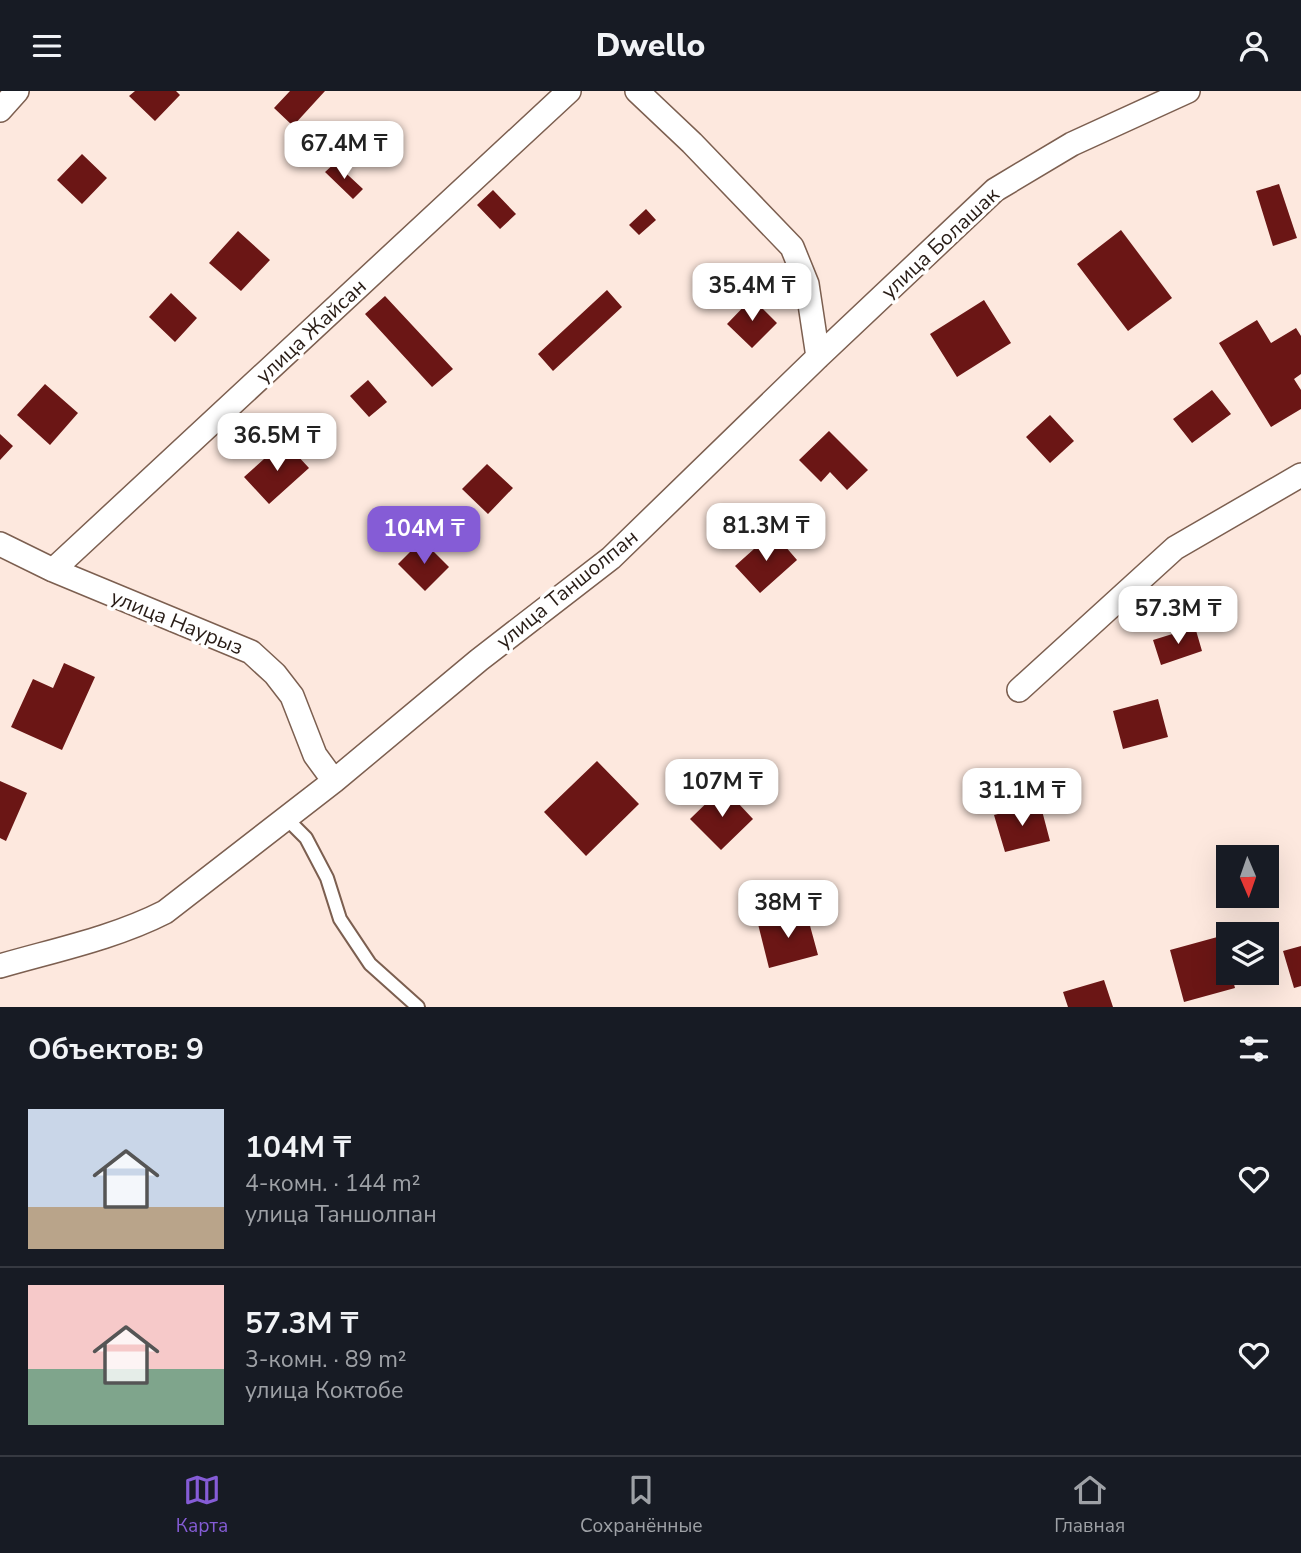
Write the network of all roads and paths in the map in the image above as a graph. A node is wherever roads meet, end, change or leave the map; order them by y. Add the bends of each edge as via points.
1 (17, 91) edge
2 (569, 91) edge
3 (637, 91) edge
4 (1188, 91) edge
5 (0, 110) edge
6 (818, 357) junction
7 (1301, 475) edge
8 (0, 544) edge
9 (53, 571) junction
10 (1019, 690) dead end
11 (334, 781) junction
12 (286, 818) junction
13 (0, 966) edge
14 (418, 1007) edge

1 - 5 street
2 - 9 street, улица Жайсан
3 - 6 street via 792,247 807,284
4 - 6 street, улица Болашак via 1072,144 995,190
6 - 11 street, улица Таншолпан via 611,558
7 - 10 street via 1175,548
8 - 9 street, улица Наурыз
9 - 11 street, улица Наурыз via 251,652 292,696 316,755
11 - 12 street, улица Таншолпан
12 - 13 street, улица Таншолпан via 165,912
12 - 14 lane via 306,838 327,878 340,919 370,964

